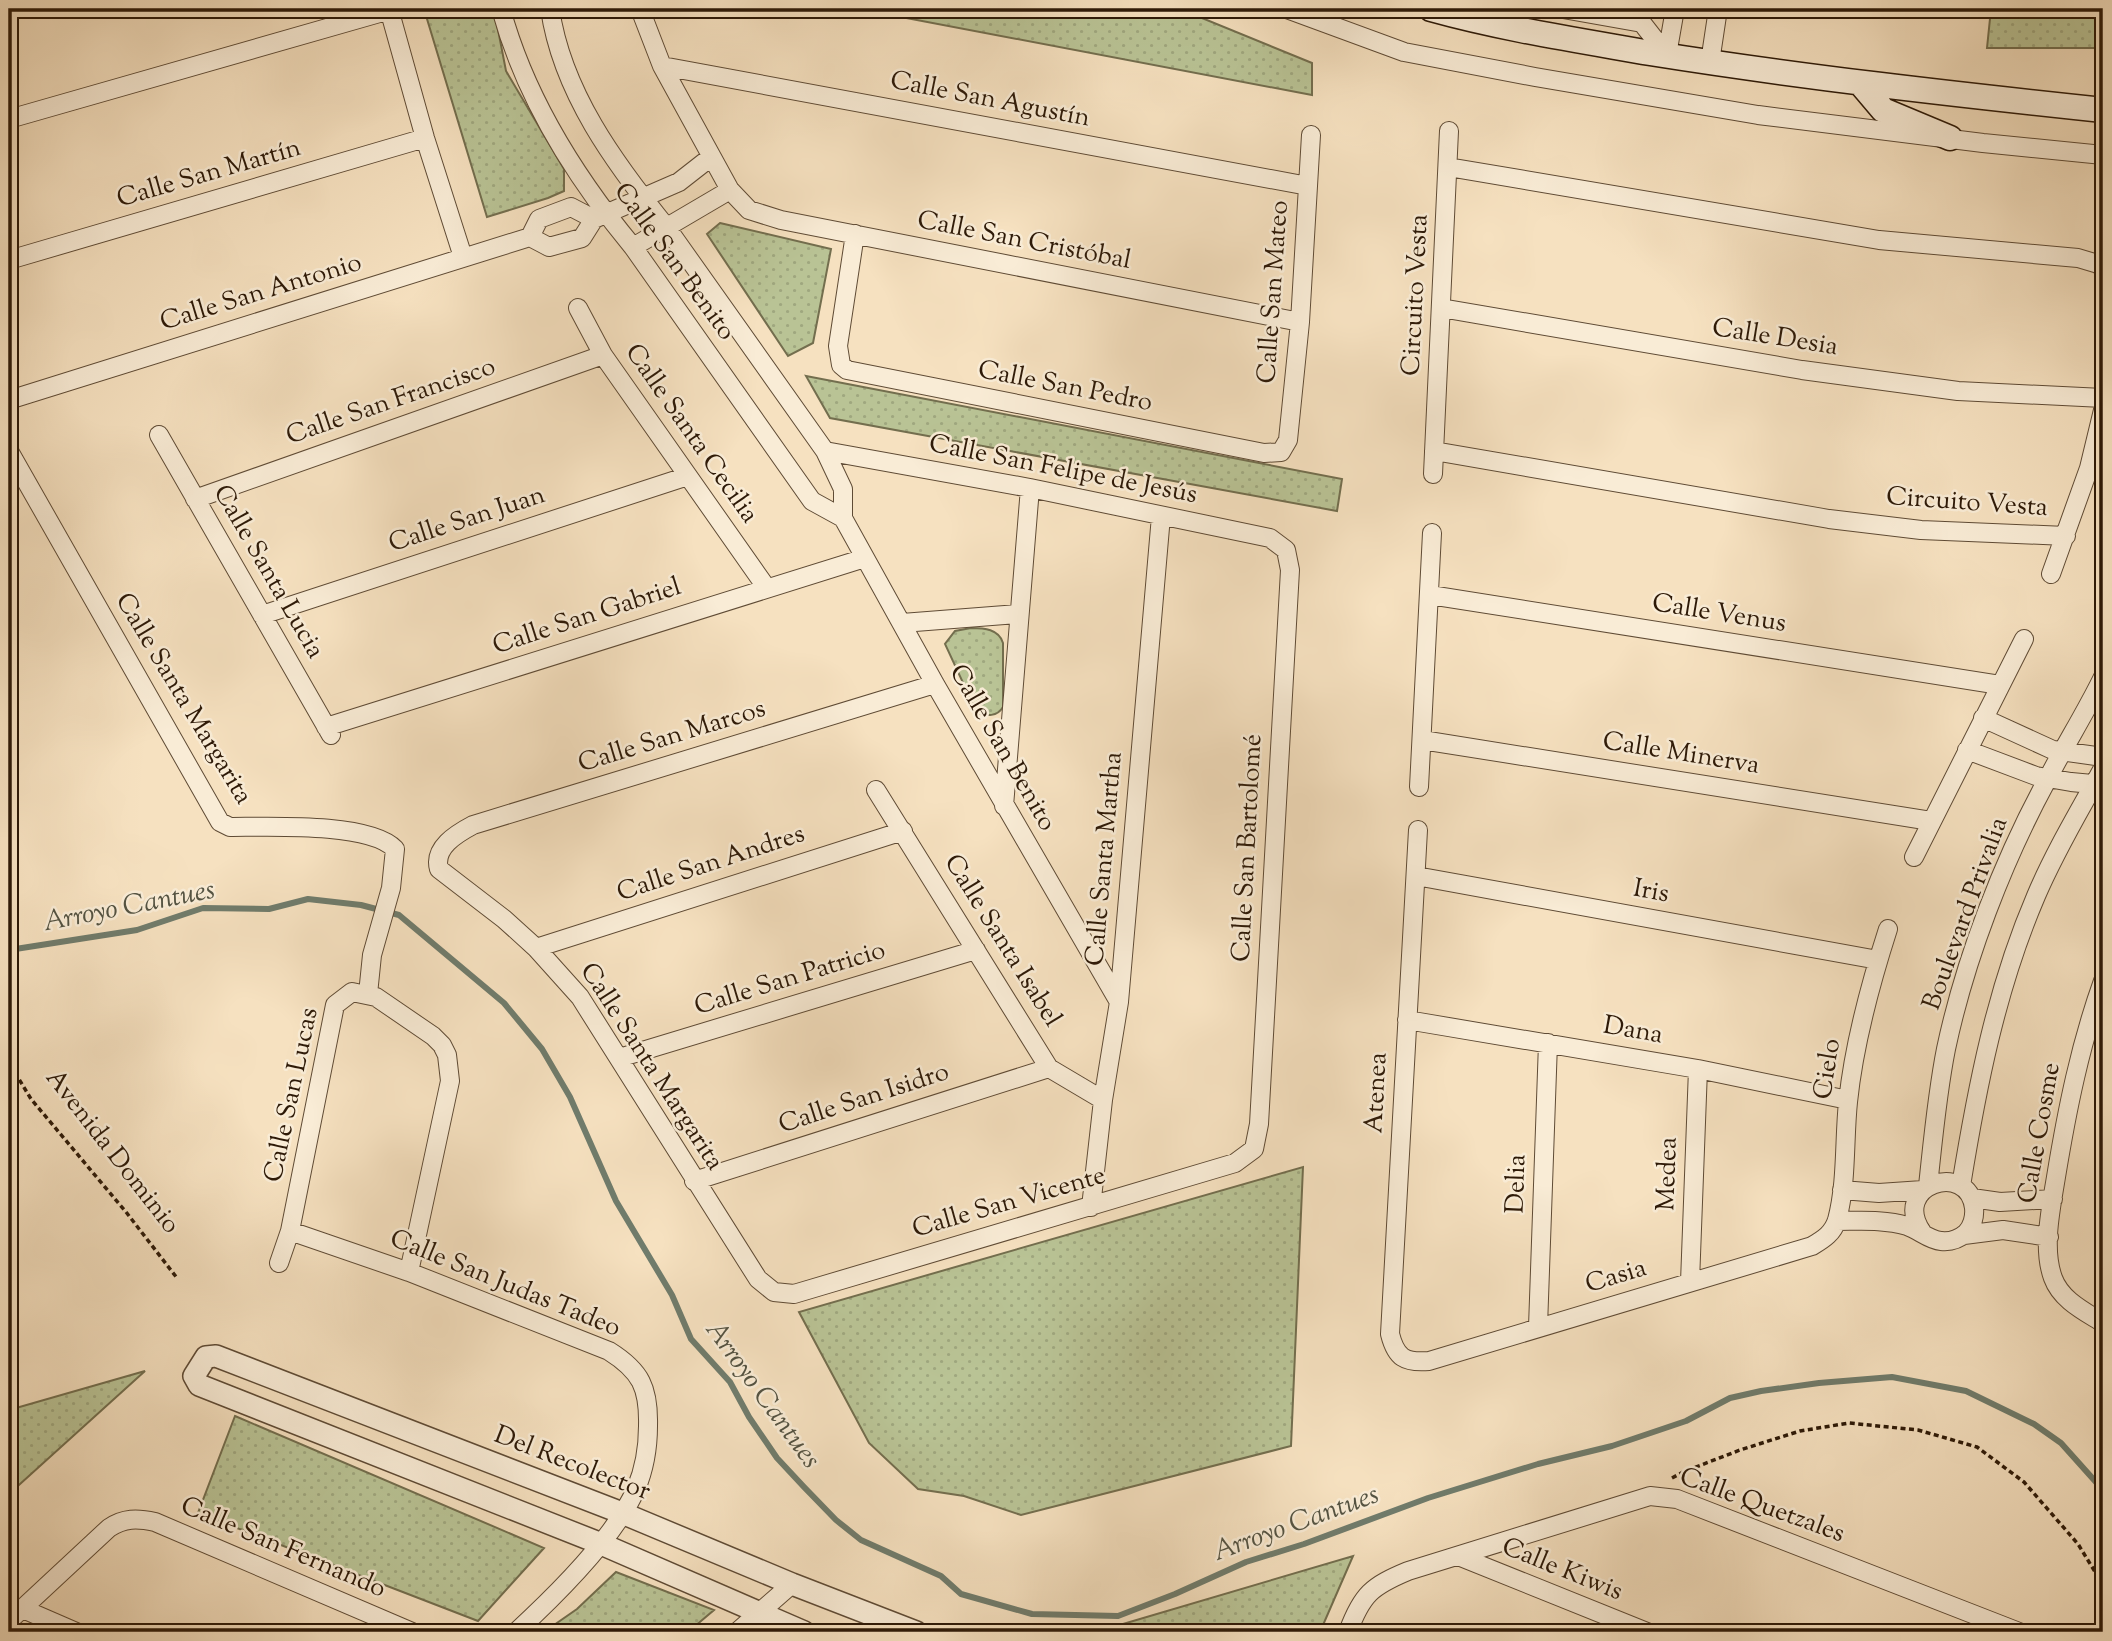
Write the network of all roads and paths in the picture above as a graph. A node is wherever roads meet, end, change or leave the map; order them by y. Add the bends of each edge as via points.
1 (390, 9) edge
2 (501, 9) edge
3 (550, 9) edge
4 (640, 9) edge
5 (1287, 9) edge
6 (1431, 9) edge
7 (1563, 9) edge
8 (1675, 9) edge
9 (1718, 9) edge
10 (2066, 9) edge
11 (2103, 12) edge
12 (1667, 55) junction
13 (1710, 62) junction
14 (662, 65) junction
15 (1861, 84) junction
16 (2103, 110) edge
17 (9, 119) edge
18 (1449, 131) dead end
19 (1311, 135) dead end
20 (425, 138) junction
21 (1950, 138) junction
22 (2103, 155) edge
23 (711, 157) junction
24 (1448, 167) junction
25 (1308, 186) junction
26 (736, 197) junction
27 (643, 199) junction
28 (600, 217) junction
29 (667, 228) junction
30 (855, 234) junction
31 (530, 237) junction
32 (633, 247) junction
33 (463, 257) junction
34 (9, 260) edge
35 (2103, 268) edge
36 (578, 308) dead end
37 (1441, 308) junction
38 (1300, 322) junction
39 (603, 355) junction
40 (2103, 398) edge
41 (9, 400) edge
42 (2103, 410) edge
43 (159, 435) dead end
44 (2100, 438) edge
45 (9, 451) edge
46 (825, 451) junction
47 (1434, 451) junction
48 (1281, 452) joint
49 (2096, 471) edge
50 (1433, 474) dead end
51 (688, 476) junction
52 (1030, 488) junction
53 (195, 499) junction
54 (1161, 516) junction
55 (844, 518) junction
56 (1432, 533) dead end
57 (2066, 536) junction
58 (1286, 550) joint
59 (865, 558) junction
60 (2051, 574) dead end
61 (766, 587) junction
62 (1430, 595) junction
63 (1018, 614) junction
64 (262, 615) junction
65 (902, 623) junction
66 (2024, 639) dead end
67 (2103, 677) edge
68 (935, 684) junction
69 (2000, 685) junction
70 (1983, 718) junction
71 (328, 731) joint
72 (1422, 740) junction
73 (1967, 750) junction
74 (2063, 752) junction
75 (2103, 757) edge
76 (2047, 779) junction
77 (2100, 779) edge
78 (1419, 787) dead end
79 (876, 790) dead end
80 (1004, 806) junction
81 (1931, 821) junction
82 (1418, 830) dead end
83 (902, 831) junction
84 (1914, 857) dead end
85 (436, 859) joint
86 (1416, 876) junction
87 (1888, 929) dead end
88 (536, 948) junction
89 (976, 950) junction
90 (1878, 960) junction
91 (2103, 981) edge
92 (368, 994) junction
93 (1119, 1002) junction
94 (2099, 1006) edge
95 (1407, 1020) junction
96 (1548, 1043) junction
97 (9, 1058) edge
98 (619, 1058) junction
99 (1049, 1068) junction
100 (1698, 1069) junction
101 (1102, 1100) junction
102 (1848, 1100) junction
103 (1254, 1149) joint
104 (694, 1181) junction
105 (1926, 1188) junction
106 (1842, 1190) junction
107 (1966, 1192) junction
108 (2053, 1199) junction
109 (1091, 1207) junction
110 (1836, 1221) junction
111 (290, 1231) junction
112 (1922, 1232) junction
113 (1964, 1235) junction
114 (2049, 1237) junction
115 (279, 1263) dead end
116 (409, 1272) junction
117 (177, 1278) dead end
118 (1690, 1282) junction
119 (774, 1292) joint
120 (2103, 1323) edge
121 (1538, 1328) junction
122 (1401, 1356) joint
123 (1650, 1496) junction
124 (622, 1513) junction
125 (599, 1544) junction
126 (1458, 1556) junction
127 (792, 1584) junction
128 (23, 1609) junction
129 (759, 1614) junction
130 (9, 1621) edge
131 (76, 1632) edge
132 (412, 1632) edge
133 (516, 1632) edge
134 (737, 1632) edge
135 (804, 1632) edge
136 (916, 1632) edge
137 (1348, 1632) edge
138 (1647, 1632) edge
139 (2019, 1632) edge
140 (2095, 1632) edge

1 - 17 street
1 - 20 street
2 - 28 street, Calle San Benito via 525,79
3 - 27 street, Calle San Benito via 561,59 576,94
4 - 14 street
5 - 21 street via 1404,52 1758,115
6 - 12 main road via 1536,34
7 - 12 street via 1642,23
8 - 12 street
9 - 13 street
10 - 11 path
12 - 13 main road
13 - 15 main road
14 - 23 street
14 - 25 street, Calle San Agustín
15 - 16 main road
15 - 21 main road via 1883,110
18 - 24 street, Circuito Vesta
19 - 25 street, Calle San Mateo
20 - 33 street
20 - 34 street, Calle San Martín
21 - 22 street
23 - 26 street
23 - 27 street via 678,182
24 - 35 street via 1879,240 2078,258
24 - 37 street, Circuito Vesta
25 - 38 street, Calle San Mateo
26 - 29 street
26 - 30 street, Calle San Cristóbal via 761,215
27 - 28 street
27 - 29 street, Calle San Benito
28 - 31 street, Calle San Antonio via 582,237 549,247
28 - 31 street, Calle San Antonio via 571,207 539,219
28 - 32 street, Calle San Benito
29 - 32 street
29 - 46 street, Calle San Benito
30 - 38 street, Calle San Cristóbal
30 - 48 street, Calle San Pedro via 838,346 841,365 856,374 1264,453
31 - 33 street, Calle San Antonio
32 - 55 street, Calle San Benito via 812,501
33 - 41 street, Calle San Antonio
36 - 39 street, Calle Santa Cecilia
37 - 40 street, Calle Desia via 1802,370 1958,391
37 - 47 street, Circuito Vesta
38 - 48 street, Calle San Mateo via 1288,440
39 - 51 street, Calle Santa Cecilia
39 - 53 street, Calle San Francisco
42 - 44 street
43 - 53 street, Calle Santa Lucia
44 - 49 street
45 - 92 street, Calle Santa Margarita via 220,822 230,827 332,830 370,836 395,849
46 - 52 street, Calle San Felipe de Jesús
46 - 55 street, Calle San Benito via 843,489
47 - 50 street
47 - 57 street, Circuito Vesta via 1829,519 1922,530
49 - 57 street
51 - 61 street, Calle Santa Cecilia
51 - 64 street, Calle San Juan
52 - 54 street, Calle San Felipe de Jesús
52 - 63 street
53 - 64 street, Calle Santa Lucia
54 - 58 street, Calle San Felipe de Jesús via 1270,538
54 - 93 street, Calle Santa Martha
55 - 59 street, Calle San Benito
56 - 62 street
57 - 60 street
58 - 103 street, Calle San Bartolomé via 1290,570
59 - 61 street, Calle San Gabriel
59 - 65 street, Calle San Benito
61 - 71 street, Calle San Gabriel
62 - 69 street, Calle Venus
62 - 72 street
63 - 65 street
63 - 80 street
64 - 71 street, Calle Santa Lucia
65 - 68 street, Calle San Benito
66 - 69 street
67 - 74 street, Boulevard Privalia
68 - 80 street, Calle San Benito
68 - 85 street, Calle San Marcos via 473,825 458,833
69 - 70 street
70 - 73 street
70 - 74 street
72 - 78 street
72 - 81 street, Calle Minerva
73 - 76 street
73 - 81 street
74 - 75 street
74 - 76 street, Boulevard Privalia
76 - 77 street
76 - 105 street, Boulevard Privalia via 1998,888 1957,1008 1938,1091
77 - 107 street via 2060,844 2035,897 1994,1015 1976,1095
79 - 83 street, Calle Santa Isabel
80 - 93 street, Calle San Benito
81 - 84 street
82 - 86 street, Atenea
83 - 88 street, Calle San Andres
83 - 89 street, Calle Santa Isabel
85 - 88 street, Calle Santa Margarita via 439,869
86 - 90 street, Iris
86 - 95 street, Atenea
87 - 90 street, Cielo
88 - 98 street, Calle Santa Margarita via 580,998
89 - 98 street, Calle San Patricio
89 - 99 street, Calle Santa Isabel
90 - 102 street, Cielo
91 - 94 street, Calle Cosme
92 - 111 street, Calle San Lucas via 352,992 335,1005
92 - 116 street via 433,1036 442,1045 450,1069
93 - 101 street, Calle Santa Martha
94 - 108 street, Calle Cosme via 2073,1081
95 - 96 street, Dana
95 - 122 street, Atenea via 1390,1334
96 - 100 street, Dana
96 - 121 street, Delia
97 - 117 path, Avenida Dominio via 31,1099
98 - 104 street, Calle Santa Margarita
99 - 101 street, Calle Santa Isabel
99 - 104 street, Calle San Isidro
100 - 102 street, Dana
100 - 118 street, Medea
101 - 109 street, Calle Santa Martha
102 - 106 street, Cielo
103 - 109 street, Calle San Vicente via 1235,1163
104 - 119 street, Calle Santa Margarita via 758,1279
105 - 106 street via 1878,1193
105 - 107 street via 1945,1181
105 - 112 street via 1914,1206
106 - 110 street, Cielo
107 - 108 street via 2000,1202
107 - 113 street via 1974,1206 1973,1222
108 - 114 street, Calle Cosme
109 - 119 street, Calle San Vicente via 793,1294
110 - 112 street via 1894,1222
110 - 118 street, Casia via 1825,1239 1812,1246
111 - 115 street, Calle San Lucas
111 - 116 street, Calle San Judas Tadeo
112 - 113 street via 1943,1242
113 - 114 street via 2003,1230
114 - 120 street, Calle Cosme via 2053,1278 2062,1295
116 - 124 street, Calle San Judas Tadeo via 609,1351 636,1371 649,1407 648,1437 636,1489
118 - 121 street, Casia
121 - 122 street, Casia via 1429,1361 1413,1363
123 - 126 street, Calle Quetzales
123 - 139 street, Calle Quetzales via 1677,1499
123 - 140 path via 1683,1472 1740,1450 1800,1431 1849,1423 1918,1430 1977,1447 2024,1482 2078,1545 2096,1575
124 - 125 street, Calle San Judas Tadeo
124 - 125 street, Del Recolector via 216,1356 201,1364 194,1376 199,1385
124 - 127 street, Del Recolector
125 - 129 street, Del Recolector
125 - 133 street, Calle San Judas Tadeo
126 - 137 street, Calle Quetzales via 1381,1582 1361,1602
126 - 138 street, Calle Kiwis
127 - 129 street
127 - 136 street, Del Recolector
128 - 130 street
128 - 131 street
128 - 132 street, Calle San Fernando via 109,1528 131,1519 155,1522
129 - 134 street
129 - 135 street, Del Recolector

